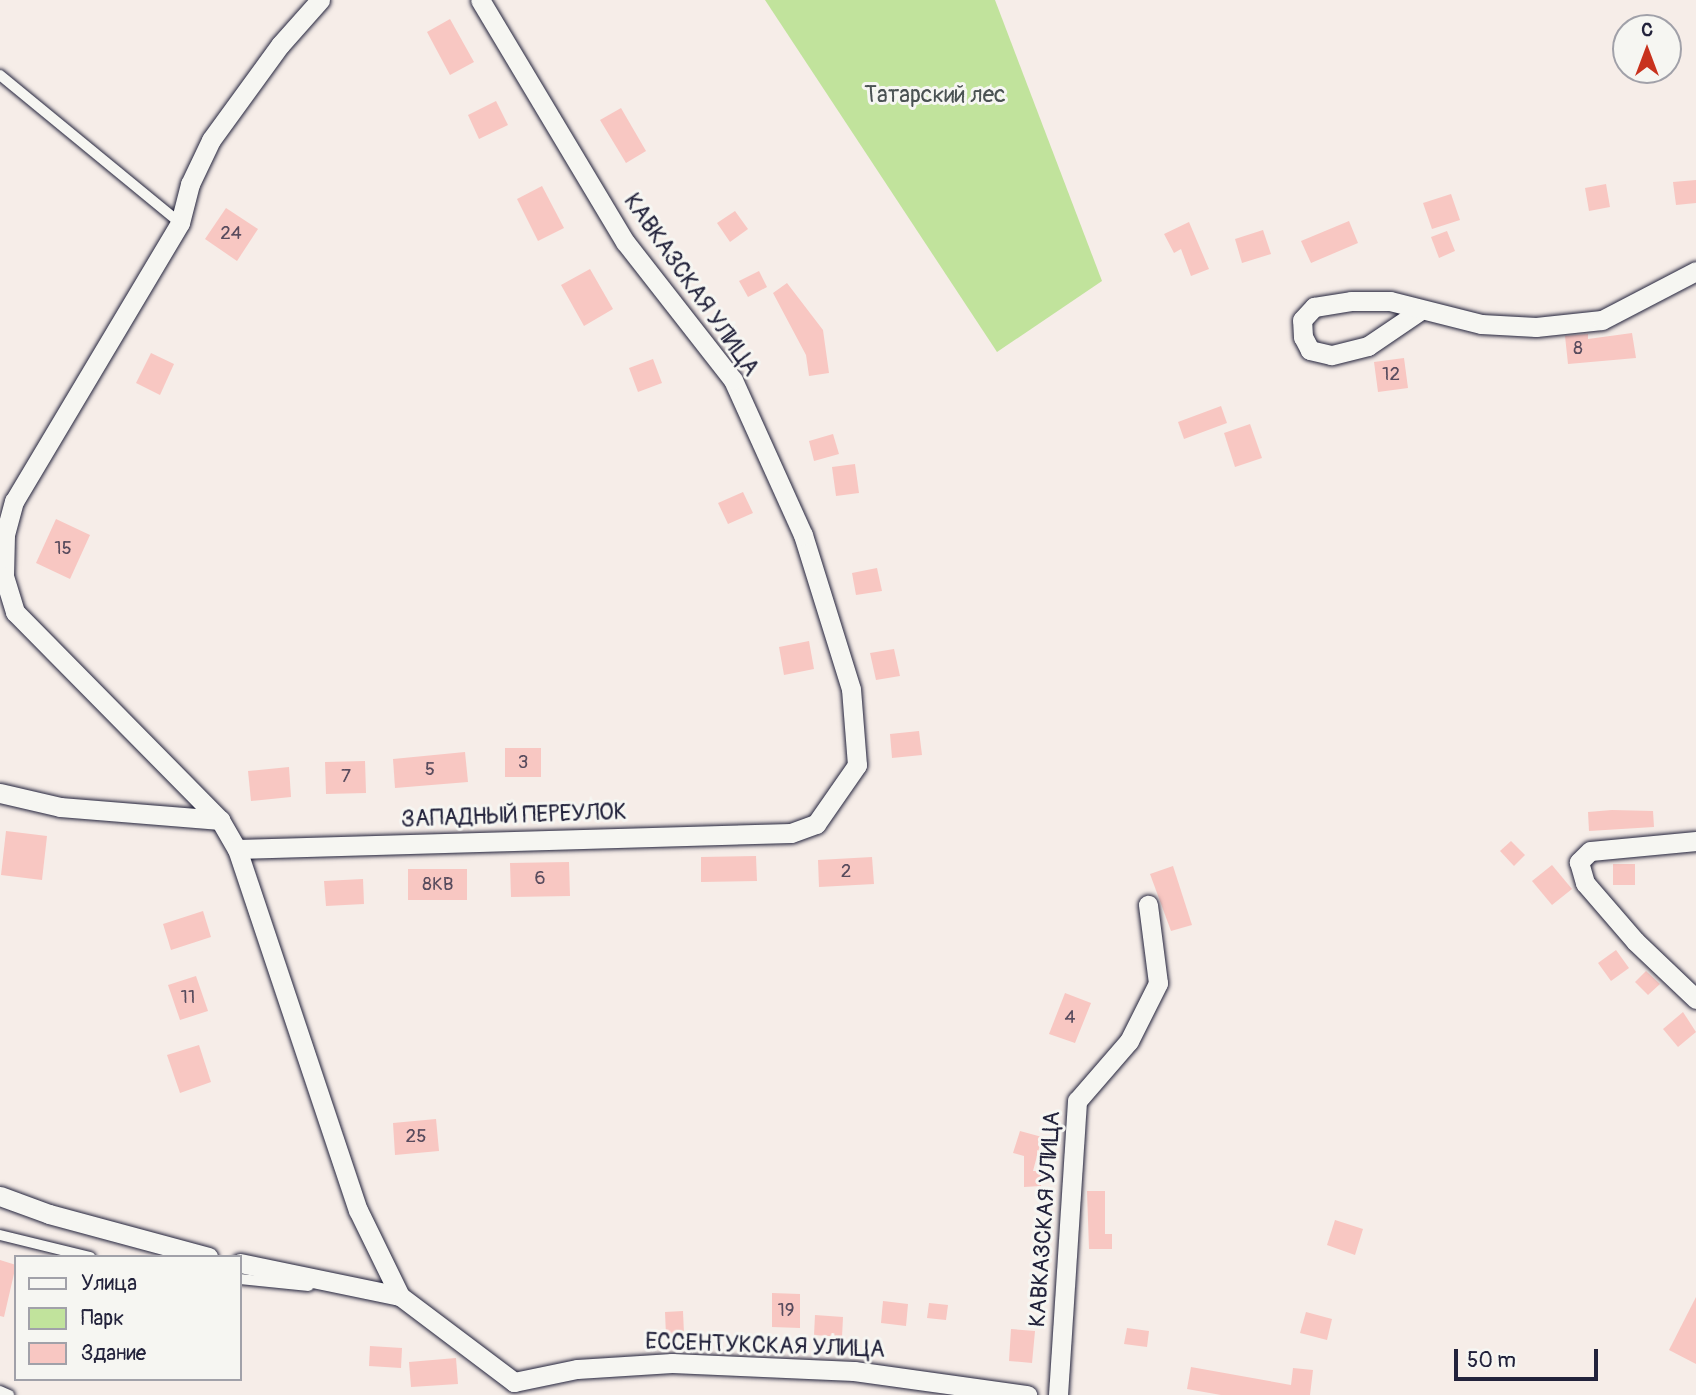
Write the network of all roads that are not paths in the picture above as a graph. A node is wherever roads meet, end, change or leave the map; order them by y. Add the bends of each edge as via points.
1 (320, 0) edge
2 (480, 0) edge
3 (0, 75) edge
4 (180, 223) junction
5 (1696, 271) edge
6 (1421, 310) junction
7 (8, 610) edge
8 (0, 793) edge
9 (220, 820) junction
10 (791, 833) joint
11 (1696, 841) edge
12 (237, 849) junction
13 (1149, 905) dead end
14 (1696, 999) edge
15 (0, 1196) edge
16 (0, 1235) edge
17 (82, 1255) edge
18 (201, 1255) edge
19 (242, 1263) edge
20 (242, 1279) edge
21 (345, 1284) junction
22 (400, 1296) junction
23 (512, 1389) edge
24 (0, 1391) edge
25 (9, 1395) edge
26 (1027, 1395) edge
27 (1058, 1395) edge

1 - 4 street via 280,45 211,140 190,184
2 - 10 street, КАВКАЗСКАЯ УЛИЦА via 625,242 733,380 803,535 851,689 857,765 816,824
3 - 4 lane
4 - 7 street via 14,501 5,536
5 - 6 street via 1602,320 1536,327 1481,324
6 - 6 street via 1390,301 1314,307 1302,320 1303,337 1310,350 1331,355 1368,346
7 - 9 street
8 - 9 street via 60,807
9 - 12 street
10 - 12 street, ЗАПАДНЫЙ ПЕРЕУЛОК
11 - 14 street via 1590,851 1579,862 1585,883 1635,941
12 - 22 street via 358,1210
13 - 27 street, КАВКАЗСКАЯ УЛИЦА via 1158,983 1129,1041 1077,1101
15 - 18 street
16 - 17 lane
19 - 21 street, ЕССЕНТУКСКАЯ УЛИЦА
20 - 21 lane via 327,1288
21 - 22 street, ЕССЕНТУКСКАЯ УЛИЦА
22 - 23 street, ЕССЕНТУКСКАЯ УЛИЦА
23 - 26 street, ЕССЕНТУКСКАЯ УЛИЦА via 577,1369 672,1363 854,1371
24 - 25 lane

